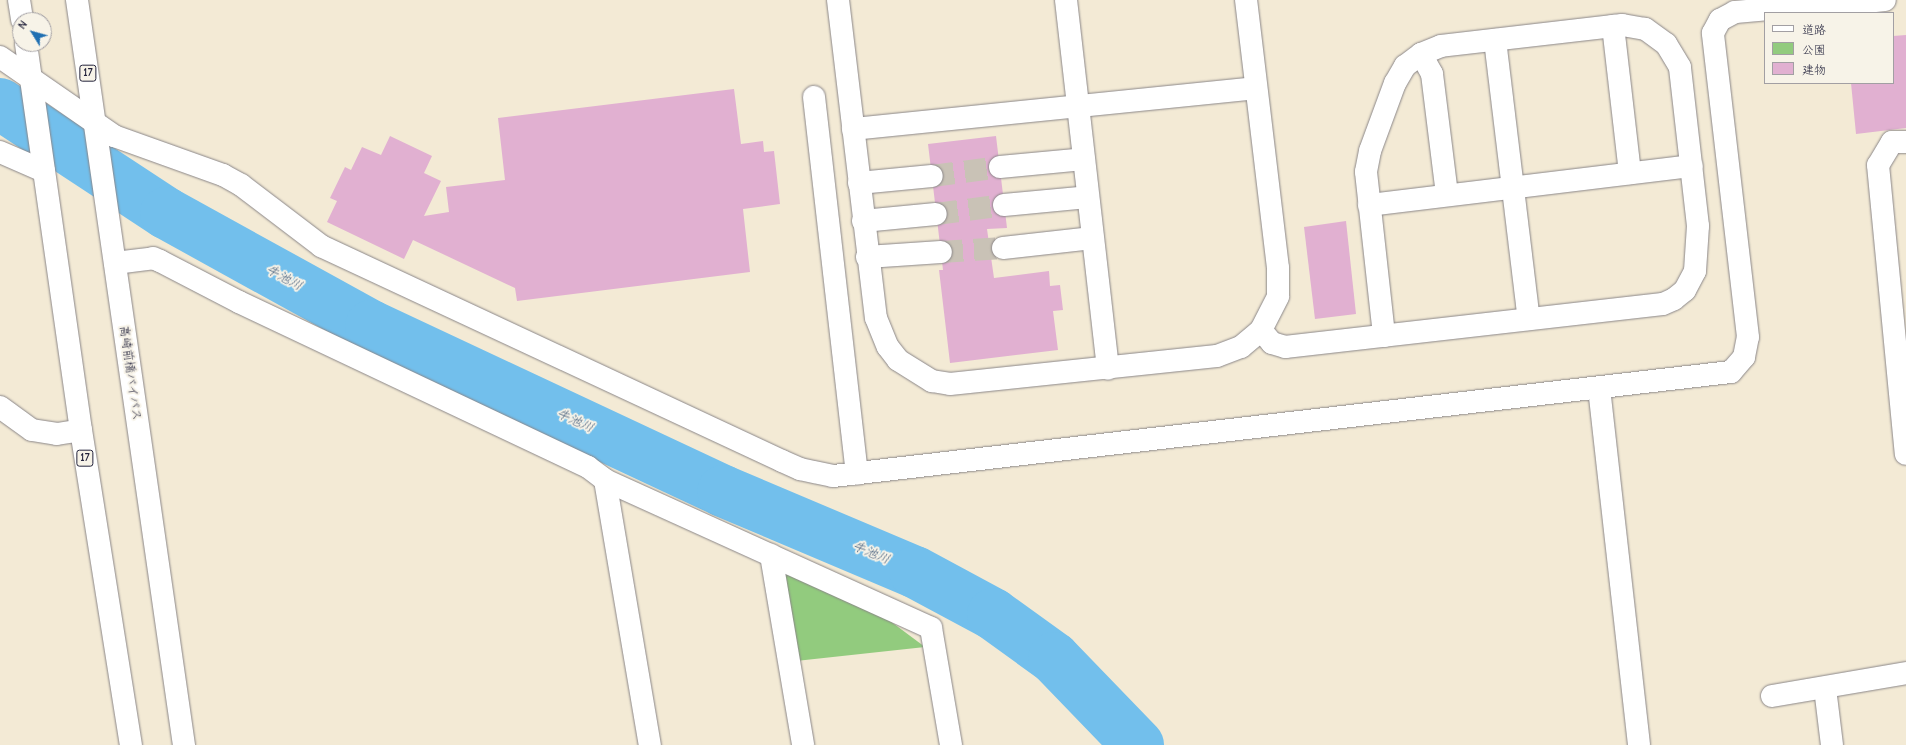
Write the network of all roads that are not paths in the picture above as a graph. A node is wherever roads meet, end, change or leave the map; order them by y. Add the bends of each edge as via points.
1 (19, 0) edge
2 (77, 0) edge
3 (838, 0) edge
4 (1066, 0) edge
5 (1246, 0) edge
6 (1885, 0) edge
7 (1815, 2) edge
8 (21, 12) edge
9 (1613, 26) junction
10 (1496, 40) junction
11 (27, 52) edge
12 (1421, 54) junction
13 (0, 57) edge
14 (30, 78) junction
15 (1256, 88) junction
16 (814, 97) dead end
17 (1078, 106) junction
18 (95, 124) junction
19 (853, 129) junction
20 (1906, 142) edge
21 (0, 152) edge
22 (1084, 159) junction
23 (1692, 166) junction
24 (1000, 168) tunnel mouth
25 (44, 171) junction
26 (1630, 173) junction
27 (932, 176) tunnel mouth
28 (859, 183) junction
29 (1513, 187) junction
30 (1447, 196) junction
31 (1088, 197) junction
32 (1004, 205) tunnel mouth
33 (1368, 205) junction
34 (936, 214) tunnel mouth
35 (863, 221) junction
36 (1092, 238) junction
37 (1003, 248) tunnel mouth
38 (941, 252) tunnel mouth
39 (867, 257) junction
40 (115, 263) junction
41 (1529, 320) junction
42 (1261, 330) junction
43 (1384, 336) junction
44 (1108, 369) junction
45 (1599, 388) junction
46 (0, 408) edge
47 (81, 430) junction
48 (1906, 454) edge
49 (857, 474) junction
50 (605, 480) junction
51 (771, 554) junction
52 (1906, 674) edge
53 (1825, 688) junction
54 (1772, 696) dead end
55 (131, 745) edge
56 (184, 745) edge
57 (650, 745) edge
58 (803, 745) edge
59 (951, 745) edge
60 (1639, 745) edge
61 (1832, 745) edge

1 - 8 main road
2 - 18 main road, 高崎前橋バイパス / 17
3 - 19 main road
4 - 17 main road
5 - 15 main road
6 - 7 main road
7 - 45 main road via 1735,12 1720,20 1713,33 1748,337 1744,357 1736,368 1722,374
9 - 10 main road
9 - 23 main road via 1645,29 1666,44 1674,56 1680,67
9 - 26 main road
10 - 12 main road via 1441,46
10 - 29 main road
11 - 14 main road, 17
12 - 30 main road via 1432,74
12 - 33 main road via 1400,72 1370,151 1366,172
13 - 14 main road
14 - 18 main road
14 - 25 main road, 17
15 - 17 main road
15 - 42 main road via 1278,286 1274,305
16 - 49 main road
17 - 19 main road
17 - 22 main road
18 - 40 main road, 高崎前橋バイパス / 17
18 - 49 main road via 126,141 223,175 258,196 321,246 597,377 800,469 833,476
19 - 28 main road
20 - 48 main road via 1892,142 1878,165
21 - 25 main road
22 - 24 main road
22 - 31 main road
23 - 26 main road
23 - 41 main road via 1698,253 1695,271 1685,290 1663,304
25 - 47 main road, 17
26 - 29 main road
27 - 28 main road
28 - 35 main road
29 - 30 main road
29 - 41 main road
30 - 33 main road
31 - 32 main road
31 - 36 main road
33 - 43 main road
34 - 35 main road
35 - 39 main road
36 - 37 main road
36 - 44 main road
38 - 39 main road
39 - 44 main road via 876,318 888,347 898,360 932,381 950,384
40 - 50 main road via 153,258 160,261 246,306 588,467
40 - 56 main road, 高崎前橋バイパス / 17
41 - 43 main road
42 - 43 main road via 1272,343 1285,347
42 - 44 main road via 1241,347 1217,356
45 - 49 main road
45 - 60 main road
46 - 47 main road via 32,430 44,433
47 - 55 main road, 17
50 - 51 main road
50 - 57 main road
51 - 58 main road
51 - 59 main road via 931,628
52 - 53 main road
53 - 54 main road
53 - 61 main road

